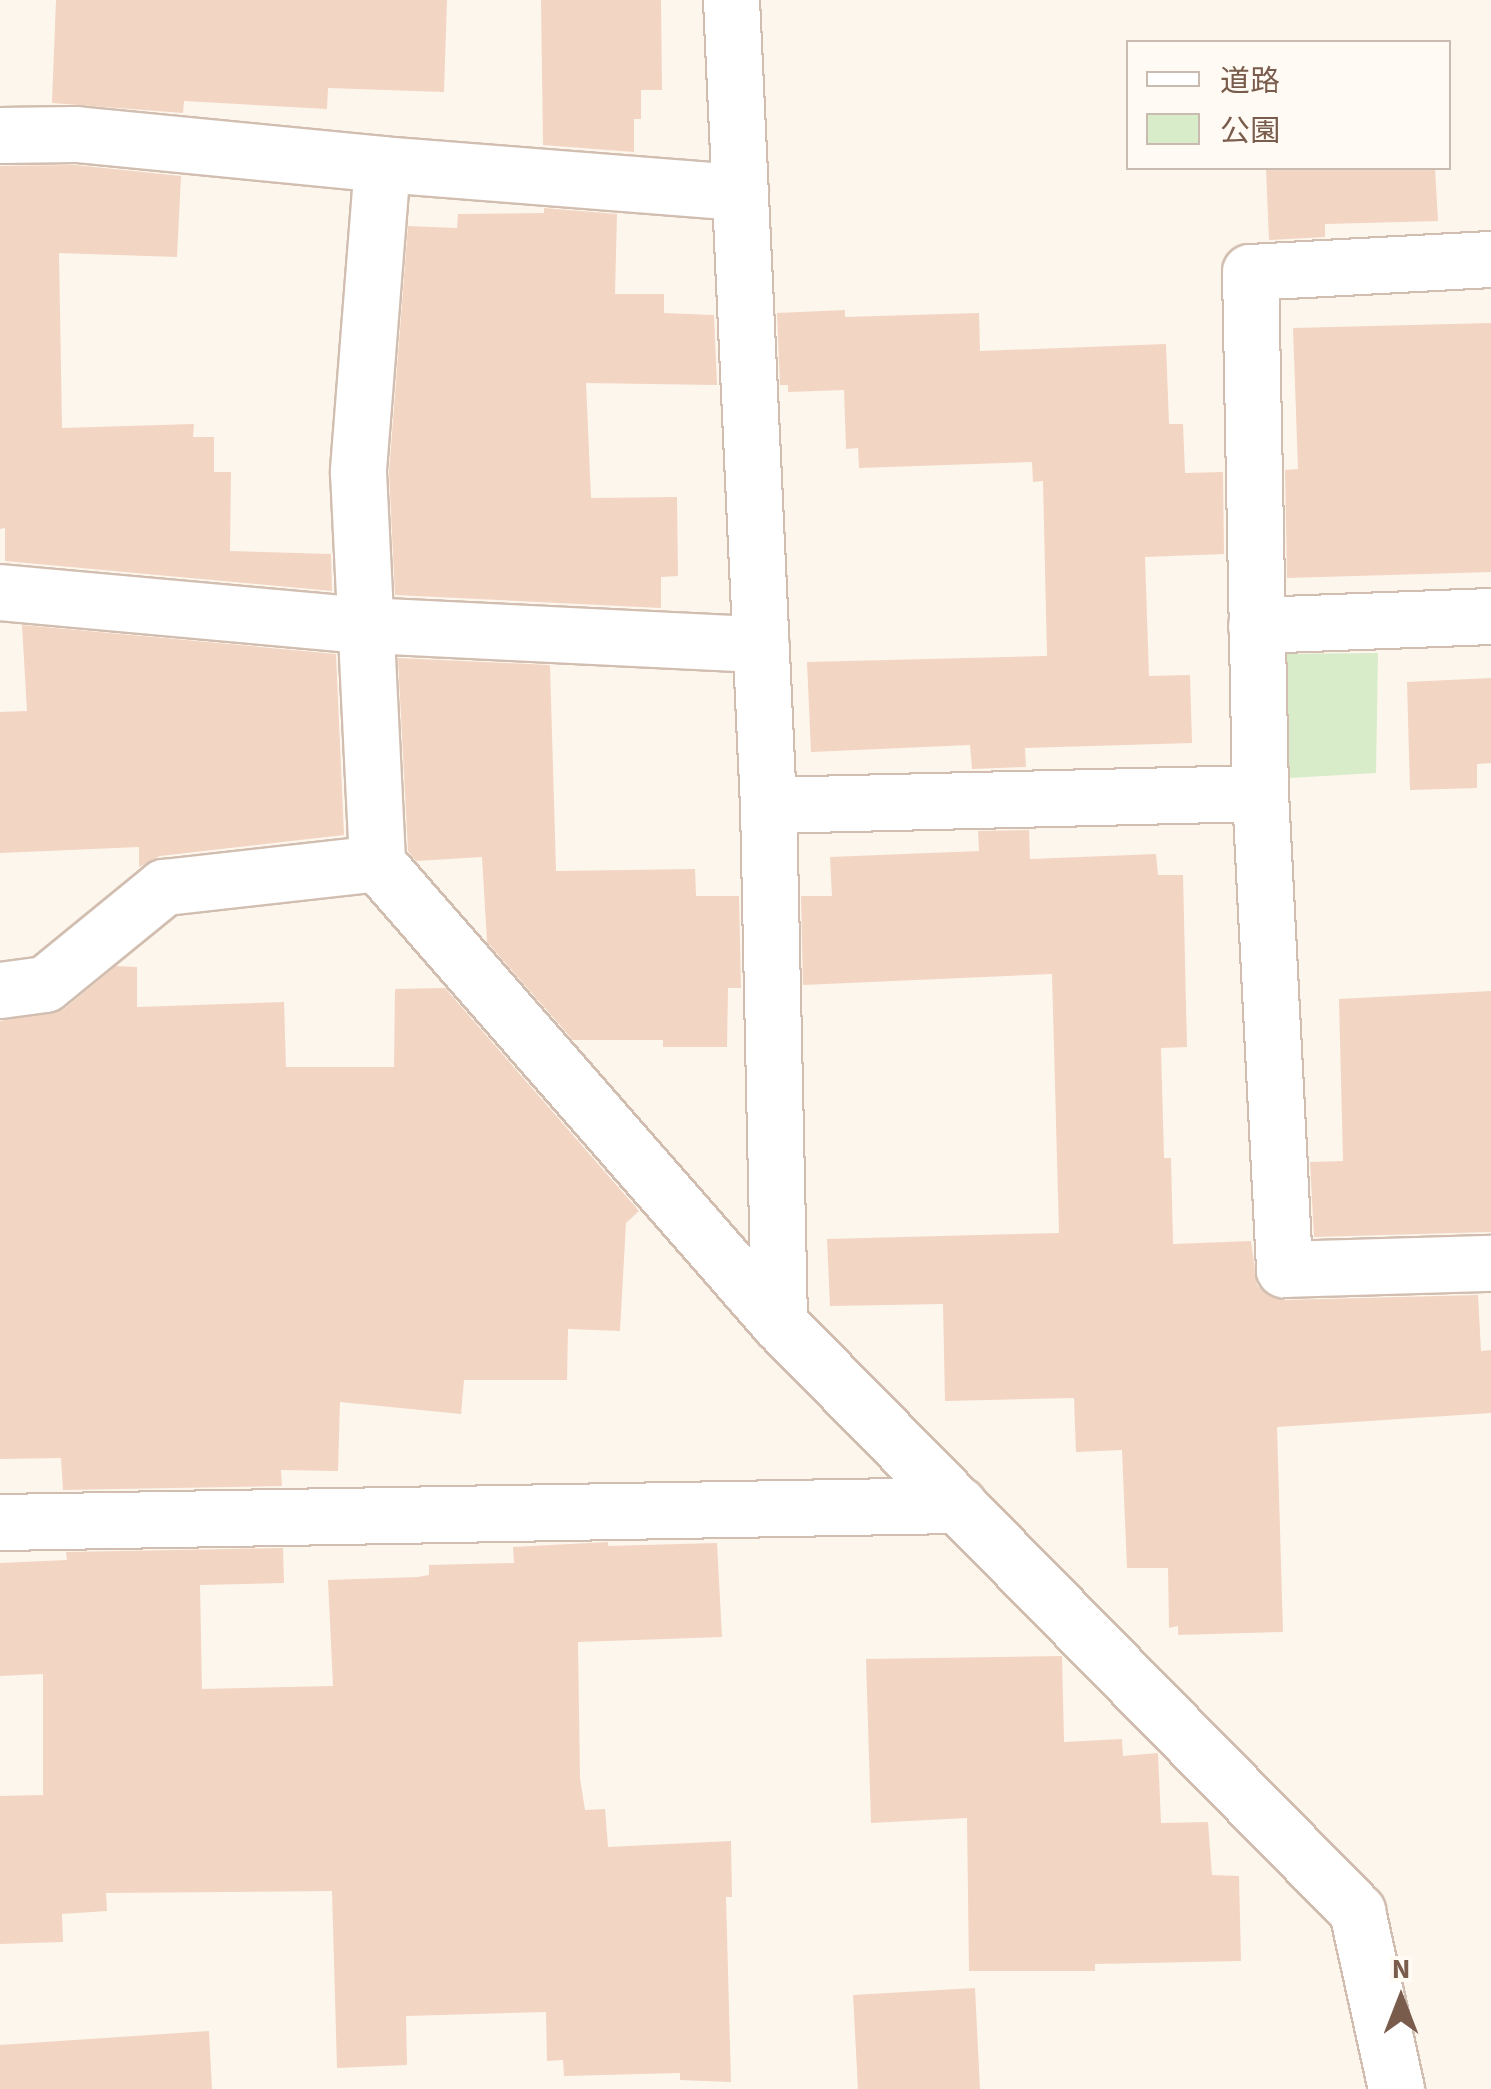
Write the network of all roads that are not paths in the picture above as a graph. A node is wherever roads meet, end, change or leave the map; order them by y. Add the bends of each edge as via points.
1 (731, 0) edge
2 (0, 135) edge
3 (382, 164) junction
4 (740, 192) junction
5 (1491, 259) edge
6 (0, 592) edge
7 (1491, 616) edge
8 (366, 625) junction
9 (1256, 625) junction
10 (761, 644) junction
11 (1260, 792) junction
12 (768, 805) junction
13 (378, 864) junction
14 (0, 990) edge
15 (1491, 1263) edge
16 (779, 1323) junction
17 (959, 1505) junction
18 (0, 1522) edge
19 (1396, 2089) edge

1 - 4 street
2 - 3 street via 76,134
3 - 4 street
3 - 8 street via 358,472
4 - 10 street
5 - 9 street via 1250,272
6 - 8 street
7 - 9 street
8 - 10 street
8 - 13 street
9 - 11 street
10 - 12 street
11 - 12 street
11 - 15 street via 1284,1269
12 - 16 street
13 - 14 street via 164,887 45,984
13 - 16 street
16 - 17 street
17 - 18 street
17 - 19 street via 1357,1911

